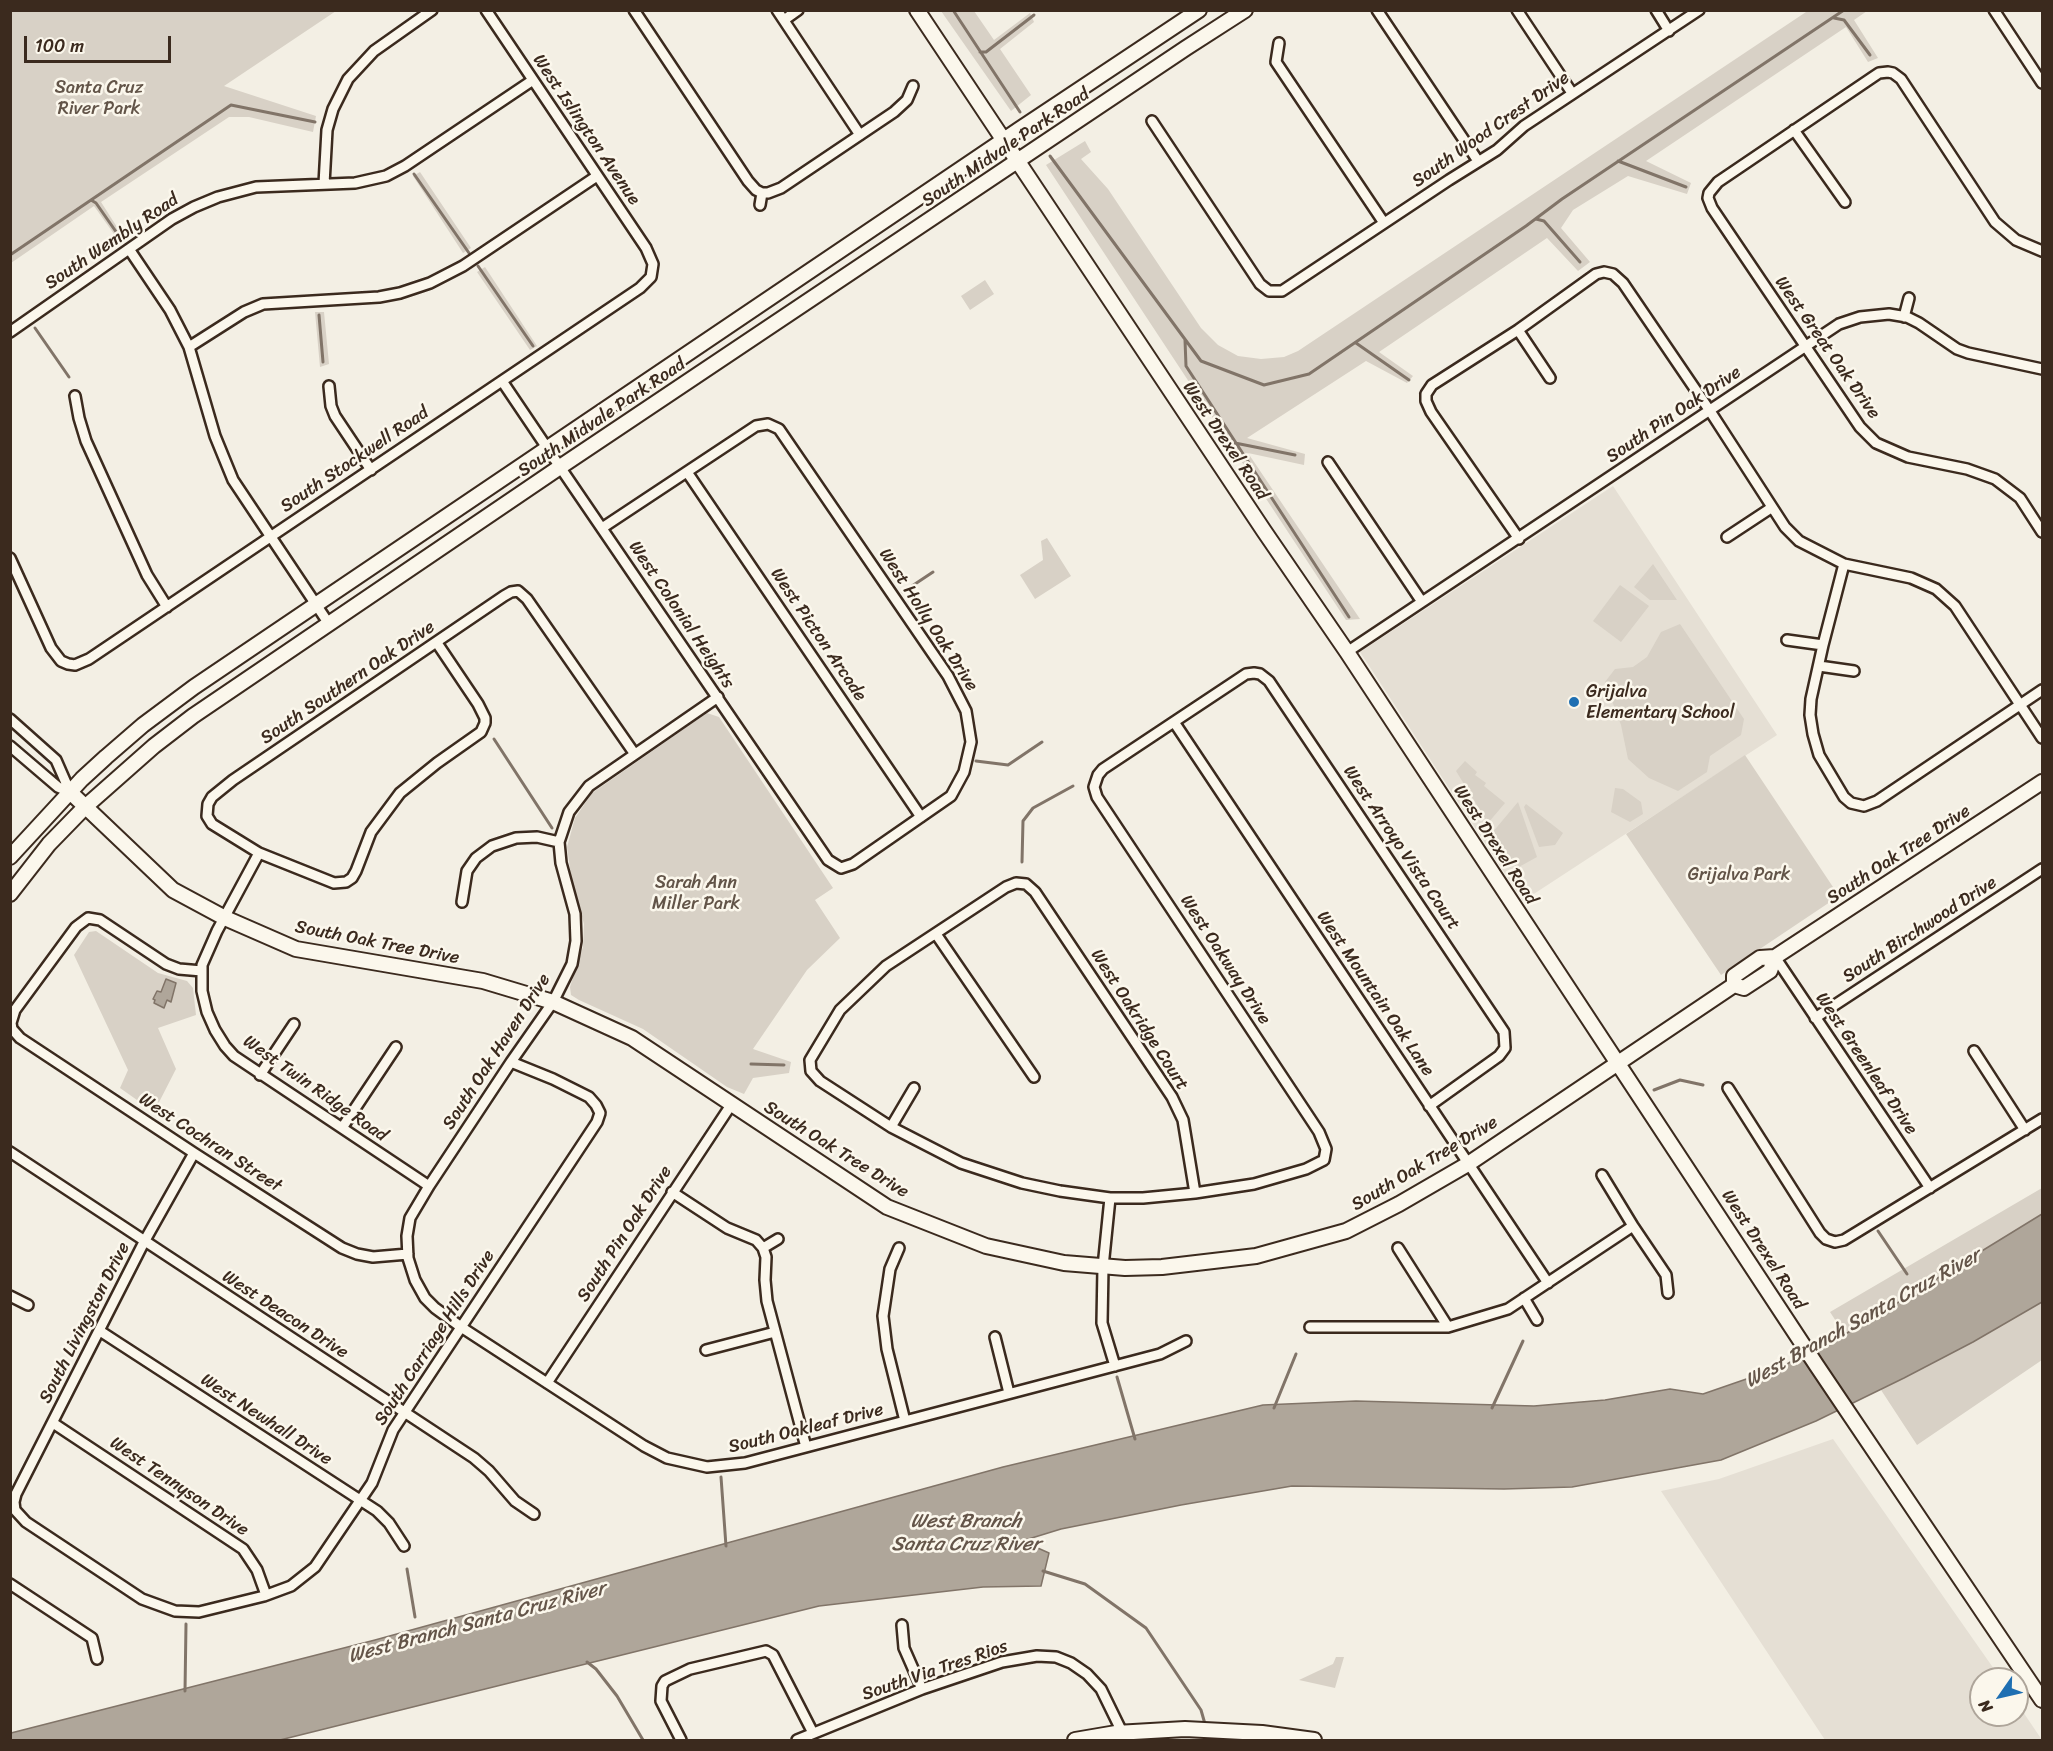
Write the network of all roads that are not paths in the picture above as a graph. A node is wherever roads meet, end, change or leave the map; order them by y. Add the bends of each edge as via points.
1 (432, 10) edge
2 (486, 10) edge
3 (634, 10) edge
4 (777, 10) edge
5 (798, 10) edge
6 (917, 10) edge
7 (1200, 10) edge
8 (1245, 10) edge
9 (1377, 10) edge
10 (1518, 10) edge
11 (1656, 10) edge
12 (1699, 10) edge
13 (1994, 10) edge
14 (784, 20) junction
15 (1669, 31) junction
16 (1279, 43) dead end
17 (532, 80) junction
18 (2043, 83) edge
19 (913, 86) dead end
20 (1572, 93) junction
21 (1152, 121) dead end
22 (1794, 130) junction
23 (860, 135) junction
24 (1003, 140) junction
25 (1019, 161) junction
26 (1478, 161) junction
27 (597, 176) junction
28 (324, 184) junction
29 (1698, 191) dead end
30 (762, 193) junction
31 (1708, 194) junction
32 (1845, 202) dead end
33 (760, 205) dead end
34 (1384, 223) junction
35 (129, 249) junction
36 (2043, 250) edge
37 (658, 271) joint
38 (1909, 298) dead end
39 (1904, 317) junction
40 (1518, 330) junction
41 (10, 332) edge
42 (189, 347) junction
43 (1805, 347) junction
44 (2043, 369) edge
45 (1550, 378) dead end
46 (502, 381) junction
47 (329, 386) dead end
48 (75, 396) dead end
49 (1710, 411) junction
50 (548, 448) junction
51 (1328, 462) dead end
52 (560, 467) junction
53 (370, 470) junction
54 (687, 472) junction
55 (1772, 508) junction
56 (602, 528) junction
57 (2043, 532) edge
58 (1727, 537) dead end
59 (270, 538) junction
60 (1519, 539) junction
61 (10, 558) edge
62 (1844, 564) junction
63 (1422, 602) junction
64 (316, 605) junction
65 (167, 607) junction
66 (329, 624) junction
67 (1787, 640) dead end
68 (437, 643) junction
69 (1823, 645) junction
70 (1347, 652) junction
71 (68, 664) junction
72 (1819, 666) junction
73 (1854, 671) dead end
74 (64, 675) dead end
75 (2043, 690) edge
76 (718, 697) junction
77 (2019, 705) junction
78 (10, 719) edge
79 (1174, 722) junction
80 (2043, 738) edge
81 (10, 746) edge
82 (634, 753) junction
83 (2043, 782) edge
84 (70, 792) junction
85 (85, 807) junction
86 (194, 812) dead end
87 (206, 812) junction
88 (921, 817) junction
89 (559, 842) junction
90 (260, 853) junction
91 (10, 857) edge
92 (837, 869) joint
93 (2043, 869) edge
94 (1020, 873) dead end
95 (1020, 883) junction
96 (10, 894) edge
97 (462, 902) dead end
98 (90, 907) dead end
99 (89, 918) junction
100 (225, 918) junction
101 (936, 934) junction
102 (1775, 957) junction
103 (202, 971) junction
104 (553, 1002) junction
105 (1815, 1018) junction
106 (11, 1023) edge
107 (294, 1024) dead end
108 (396, 1047) dead end
109 (1974, 1051) dead end
110 (511, 1062) junction
111 (1617, 1062) junction
112 (260, 1075) junction
113 (1034, 1077) dead end
114 (914, 1088) dead end
115 (1728, 1088) dead end
116 (731, 1105) junction
117 (1430, 1106) junction
118 (2043, 1119) edge
119 (891, 1127) junction
120 (342, 1128) junction
121 (2025, 1130) junction
122 (10, 1152) edge
123 (194, 1153) junction
124 (1468, 1164) junction
125 (1602, 1175) dead end
126 (429, 1186) junction
127 (1930, 1188) junction
128 (672, 1192) junction
129 (1195, 1193) junction
130 (1110, 1198) junction
131 (1632, 1226) junction
132 (778, 1239) dead end
133 (144, 1242) junction
134 (763, 1248) junction
135 (899, 1248) dead end
136 (1398, 1248) dead end
137 (408, 1254) junction
138 (1103, 1267) junction
139 (1548, 1283) junction
140 (1668, 1293) dead end
141 (10, 1296) edge
142 (1524, 1298) junction
143 (28, 1305) dead end
144 (1537, 1320) dead end
145 (461, 1327) junction
146 (1310, 1327) dead end
147 (1448, 1327) junction
148 (100, 1331) junction
149 (775, 1332) junction
150 (995, 1337) dead end
151 (1186, 1341) dead end
152 (706, 1350) dead end
153 (1115, 1366) junction
154 (547, 1383) junction
155 (1009, 1393) junction
156 (404, 1412) junction
157 (905, 1421) junction
158 (53, 1423) junction
159 (806, 1447) junction
160 (360, 1501) junction
161 (13, 1511) edge
162 (534, 1514) dead end
163 (405, 1546) dead end
164 (10, 1584) edge
165 (266, 1595) junction
166 (902, 1625) dead end
167 (97, 1659) dead end
168 (922, 1689) junction
169 (2043, 1700) edge
170 (1122, 1732) junction
171 (813, 1733) junction
172 (681, 1740) edge
173 (797, 1740) edge
174 (1075, 1740) edge
175 (1314, 1740) edge

1 - 28 street via 374,51 348,79 327,130
2 - 17 street, West Islington Avenue
3 - 30 street via 748,181
4 - 14 street
5 - 14 street
6 - 24 street, West Drexel Road
7 - 24 street, South Midvale Park Road
8 - 25 street, South Midvale Park Road
9 - 26 street
10 - 20 street
11 - 15 street
12 - 15 street, South Wood Crest Drive
13 - 18 street
14 - 23 street
15 - 20 street, South Wood Crest Drive
16 - 34 street via 1276,62
17 - 27 street, West Islington Avenue
17 - 28 street, South Wembly Road via 396,171 366,182
19 - 23 street via 901,106
20 - 26 street, South Wood Crest Drive
21 - 34 street, South Wood Crest Drive via 1270,294 1291,287
22 - 31 street via 1718,182
22 - 32 street
22 - 36 street via 1889,68 1901,79 1995,222 2016,240
23 - 30 street via 781,188
24 - 25 street, West Drexel Road
24 - 50 street, South Midvale Park Road
25 - 52 street, South Midvale Park Road
25 - 70 street, West Drexel Road
26 - 34 street, South Wood Crest Drive
27 - 37 street, West Islington Avenue
27 - 42 street via 463,266 430,283 379,297 263,304
28 - 35 street, South Wembly Road via 256,188 218,197 183,213
29 - 31 street
30 - 33 street
31 - 43 street, West Great Oak Drive via 1712,208
35 - 41 street, South Wembly Road
35 - 42 street via 162,297
37 - 46 street, South Stockwell Road via 640,288
38 - 39 street
39 - 43 street, South Pin Oak Drive via 1860,317 1839,324
39 - 44 street, South Pin Oak Drive via 1957,349
40 - 45 street
40 - 49 street via 1596,274 1610,270
40 - 60 street via 1422,393 1431,412
42 - 59 street via 227,467
43 - 49 street, South Pin Oak Drive
43 - 57 street, West Great Oak Drive via 1860,427 1876,443 1908,458 1967,469 1995,479 2020,498
46 - 50 street, West Colonial Heights
46 - 53 street, South Stockwell Road
47 - 53 street via 335,416
48 - 65 street via 86,441 147,575
49 - 55 street
49 - 60 street, South Pin Oak Drive
50 - 52 street, West Colonial Heights
50 - 64 street, South Midvale Park Road
51 - 63 street
52 - 56 street, West Colonial Heights
52 - 66 street, South Midvale Park Road
53 - 59 street, South Stockwell Road
54 - 56 street
54 - 88 street, West Picton Arcade
54 - 88 street, West Holly Oak Drive via 756,426 770,421 788,441 948,676 966,711 971,742 964,772 951,796
55 - 58 street
55 - 62 street via 1799,541
56 - 76 street, West Colonial Heights
59 - 64 street
59 - 65 street, South Stockwell Road
60 - 63 street, South Pin Oak Drive
61 - 71 street via 51,648
62 - 69 street
62 - 77 street via 1911,579 1936,589 1955,606
63 - 70 street, South Pin Oak Drive
64 - 66 street
64 - 84 street, South Midvale Park Road via 155,716
65 - 71 street, South Stockwell Road via 89,659
66 - 85 street, South Midvale Park Road via 180,726
67 - 69 street
68 - 82 street, South Southern Oak Drive via 518,588
68 - 87 street, South Southern Oak Drive via 233,780 212,797
68 - 90 street via 489,723 400,793 371,832 349,886 334,884
69 - 72 street
70 - 111 street, West Drexel Road
71 - 74 street
72 - 73 street
72 - 77 street via 1811,699 1813,734 1819,755 1856,808 1877,801
75 - 77 street
76 - 82 street, South Oak Haven Drive
76 - 92 street, West Colonial Heights via 825,857
77 - 80 street
78 - 84 street via 56,760
79 - 117 street, West Mountain Oak Lane
79 - 117 street, West Arroyo Vista Court via 1258,669 1498,1023 1510,1048
79 - 129 street, West Oakway Drive via 1104,769 1092,784 1319,1132 1328,1156 1317,1165 1264,1181
81 - 84 street via 58,787
82 - 89 street, South Oak Haven Drive via 589,786 569,812
83 - 102 street, South Oak Tree Drive
84 - 85 street, South Oak Tree Drive
84 - 91 street, South Midvale Park Road
85 - 96 street, South Midvale Park Road via 49,844
85 - 100 street, South Oak Tree Drive via 172,890
86 - 87 street
87 - 90 street via 216,828
88 - 92 street, West Holly Oak Drive via 853,864
89 - 97 street via 516,838 492,846 467,871
89 - 104 street, South Oak Haven Drive via 575,914 576,940 572,964
90 - 100 street, West Twin Ridge Road
93 - 105 street, South Birchwood Drive
94 - 95 street
95 - 101 street via 1006,887
95 - 129 street, West Oakridge Court via 1035,892 1172,1097 1183,1120
98 - 99 street
99 - 103 street via 100,920 166,964
99 - 106 street via 76,927 15,1010
100 - 103 street, West Twin Ridge Road
100 - 104 street, South Oak Tree Drive via 296,949 483,981
101 - 113 street
101 - 119 street via 886,966 840,1010 807,1068 820,1081
102 - 105 street, West Greenleaf Drive
102 - 111 street, South Oak Tree Drive via 1770,971 1744,988 1734,985
103 - 112 street, West Twin Ridge Road via 202,990 215,1030 234,1056
104 - 110 street, South Oak Haven Drive
104 - 116 street, South Oak Tree Drive via 632,1038
105 - 127 street, West Greenleaf Drive
106 - 123 street, West Cochran Street via 20,1038
107 - 112 street
108 - 120 street
109 - 121 street
110 - 126 street, South Oak Haven Drive
110 - 145 street, South Carriage Hills Drive via 589,1097 601,1107 600,1113
111 - 124 street, South Oak Tree Drive
111 - 169 street, West Drexel Road
112 - 120 street, West Twin Ridge Road
114 - 119 street
115 - 127 street via 1829,1245 1844,1240
116 - 128 street, South Pin Oak Drive
116 - 138 street, South Oak Tree Drive via 887,1208 1002,1251
117 - 124 street, West Mountain Oak Lane
118 - 121 street
119 - 130 street via 961,1163 1012,1180
120 - 126 street, West Twin Ridge Road
121 - 127 street
122 - 133 street, West Deacon Drive
123 - 133 street, South Livingston Drive
123 - 137 street, West Cochran Street via 342,1248 373,1257
124 - 138 street, South Oak Tree Drive via 1346,1231 1256,1256 1162,1268
124 - 139 street, West Mountain Oak Lane
125 - 131 street
126 - 137 street, South Oak Haven Drive via 410,1218
128 - 134 street via 727,1228 756,1240
128 - 154 street, South Pin Oak Drive
129 - 130 street
130 - 138 street
131 - 139 street
131 - 140 street via 1666,1275
132 - 134 street
133 - 148 street, South Livingston Drive
133 - 156 street, West Deacon Drive
134 - 149 street via 766,1291
135 - 157 street via 890,1269 883,1316
136 - 147 street
137 - 145 street, South Oak Haven Drive via 425,1298
138 - 153 street via 1102,1323
139 - 142 street
141 - 143 street
142 - 144 street
142 - 147 street via 1508,1309
145 - 154 street, South Oakleaf Drive
145 - 156 street, South Carriage Hills Drive
146 - 147 street
148 - 158 street, South Livingston Drive
148 - 160 street, West Newhall Drive
149 - 152 street
149 - 159 street
150 - 155 street
151 - 153 street, South Oakleaf Drive via 1160,1354
153 - 155 street, South Oakleaf Drive
154 - 159 street, South Oakleaf Drive via 644,1446 681,1462 732,1466
155 - 157 street, South Oakleaf Drive
156 - 160 street, South Carriage Hills Drive via 388,1437 376,1475
156 - 162 street, West Deacon Drive via 482,1464 515,1501
157 - 159 street, South Oakleaf Drive
158 - 161 street, South Livingston Drive via 16,1494
158 - 165 street, West Tennyson Drive via 243,1549 257,1570
160 - 163 street, West Newhall Drive via 383,1516
160 - 165 street, South Carriage Hills Drive via 315,1567 291,1586
161 - 165 street, South Carriage Hills Drive via 142,1599 164,1608 199,1612
164 - 167 street via 92,1638
166 - 168 street via 903,1648
168 - 170 street, South Via Tres Rios via 1002,1662 1056,1657 1087,1674 1101,1689
168 - 171 street, South Via Tres Rios
170 - 174 street
170 - 175 street via 1185,1729
171 - 172 street via 773,1655 766,1651 690,1670 665,1681 661,1701
171 - 173 street, South Via Tres Rios

